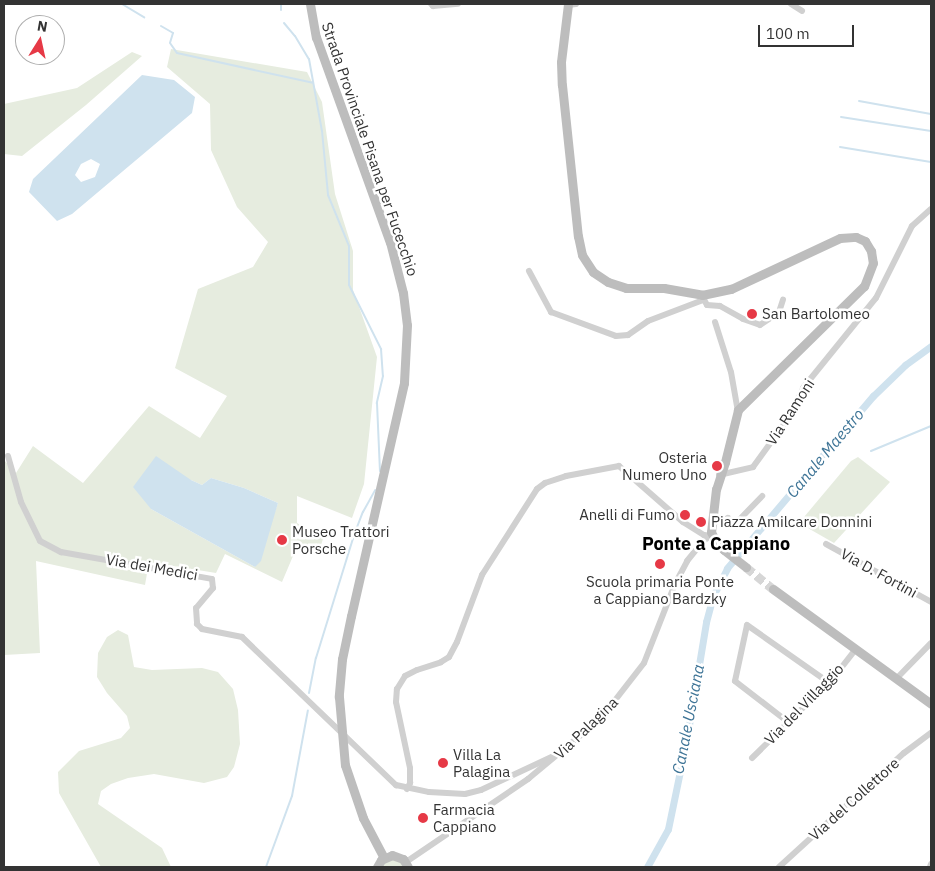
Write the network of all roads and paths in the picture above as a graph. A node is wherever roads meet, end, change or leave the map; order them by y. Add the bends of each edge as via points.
1 (310, 4) edge
2 (431, 4) edge
3 (458, 4) edge
4 (570, 4) edge
5 (791, 4) edge
6 (802, 11) dead end
7 (931, 209) edge
8 (530, 271) dead end
9 (704, 300) junction
10 (783, 300) dead end
11 (715, 322) dead end
12 (738, 410) junction
13 (8, 456) dead end
14 (719, 475) junction
15 (762, 496) dead end
16 (712, 523) junction
17 (708, 538) junction
18 (826, 544) dead end
19 (746, 567) tunnel mouth
20 (773, 589) tunnel mouth
21 (931, 602) edge
22 (931, 643) edge
23 (856, 649) junction
24 (896, 679) junction
25 (828, 682) junction
26 (931, 704) edge
27 (788, 722) junction
28 (340, 730) junction
29 (931, 733) edge
30 (562, 752) junction
31 (752, 758) dead end
32 (407, 788) junction
33 (384, 858) junction
34 (407, 865) edge
35 (377, 867) edge
36 (779, 867) edge

1 - 28 street, Strada Provinciale Pisana per Fucecchio via 316,37 390,242 403,293 407,325 404,383 342,659
2 - 3 street
4 - 9 street via 561,72 582,255 593,272 608,282 626,288 664,288
5 - 6 street
7 - 14 street, Via Ramoni via 912,226 876,298 803,388 787,420 753,467
8 - 9 street via 551,312 616,336 628,334 648,321
9 - 10 street via 760,325 779,312
9 - 12 street via 840,238 856,237 865,241 872,251 873,263 864,286
11 - 12 street via 731,372
12 - 14 street
13 - 28 street, Via dei Medici via 21,502 40,541 61,552 212,580 213,588 196,608 197,624 202,629 242,636
14 - 16 street
15 - 16 street via 740,519 733,522 728,518
16 - 17 street
17 - 19 street
17 - 30 street, Via Palagina via 687,561 675,584 644,663 609,708
17 - 32 street via 683,522 619,466 566,476 537,489 482,575 449,657 405,676 397,689 396,702 410,768
18 - 21 street, Via D. Fortini
20 - 23 street
22 - 24 street
23 - 24 street
23 - 25 street, Via del Villaggio
24 - 26 street
25 - 27 street, Via del Villaggio
25 - 27 street via 747,625 735,681
27 - 31 street, Via del Villaggio
28 - 32 street, Via dei Medici via 388,779
28 - 33 street, Strada Provinciale Pisana per Fucecchio via 345,765 354,792 363,818
29 - 36 street, Via del Collettore via 904,753
30 - 32 street, Via dei Medici via 481,790 465,794
30 - 34 street, Via Palagina
33 - 34 street via 396,856
33 - 35 street

